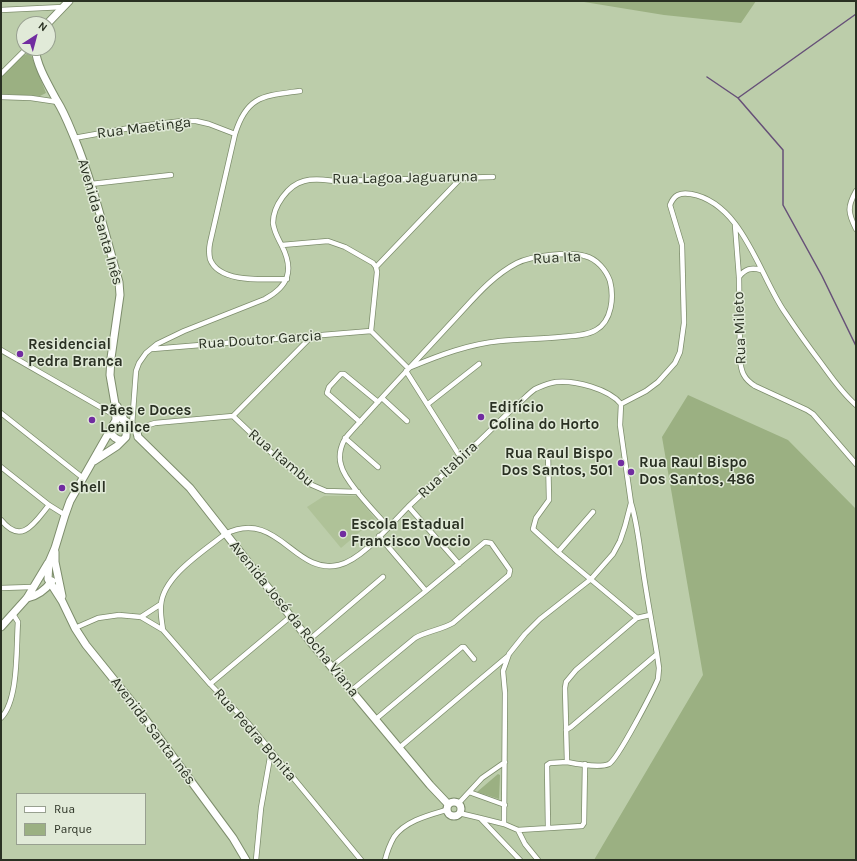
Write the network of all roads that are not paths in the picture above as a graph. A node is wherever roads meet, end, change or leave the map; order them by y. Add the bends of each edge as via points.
1 (69, 1) edge
2 (63, 7) junction
3 (1, 10) edge
4 (55, 16) edge
5 (19, 56) edge
6 (37, 56) edge
7 (1, 74) edge
8 (300, 91) dead end
9 (1, 97) edge
10 (58, 102) junction
11 (235, 134) junction
12 (74, 138) junction
13 (171, 175) dead end
14 (462, 177) junction
15 (493, 177) dead end
16 (91, 184) junction
17 (856, 191) edge
18 (735, 224) junction
19 (856, 229) edge
20 (282, 245) junction
21 (376, 267) junction
22 (761, 270) junction
23 (739, 277) junction
24 (287, 280) junction
25 (370, 331) junction
26 (311, 336) junction
27 (150, 349) junction
28 (1, 350) edge
29 (479, 364) dead end
30 (408, 369) junction
31 (382, 398) junction
32 (378, 402) junction
33 (428, 404) junction
34 (621, 404) junction
35 (856, 405) edge
36 (1, 413) edge
37 (233, 416) junction
38 (120, 418) junction
39 (407, 421) dead end
40 (360, 422) junction
41 (134, 427) junction
42 (110, 431) junction
43 (138, 437) junction
44 (124, 438) junction
45 (345, 438) junction
46 (548, 452) dead end
47 (461, 458) junction
48 (93, 462) junction
49 (856, 464) edge
50 (1, 467) edge
51 (378, 467) dead end
52 (82, 478) junction
53 (358, 492) junction
54 (631, 503) junction
55 (49, 505) junction
56 (408, 507) junction
57 (593, 512) dead end
58 (65, 515) junction
59 (1, 520) edge
60 (388, 527) junction
61 (225, 534) junction
62 (379, 536) junction
63 (558, 552) junction
64 (52, 562) junction
65 (459, 564) junction
66 (383, 577) dead end
67 (591, 579) junction
68 (51, 580) junction
69 (60, 585) junction
70 (32, 587) junction
71 (1, 588) edge
72 (426, 591) junction
73 (27, 598) junction
74 (62, 601) junction
75 (161, 604) junction
76 (13, 614) junction
77 (650, 615) junction
78 (141, 617) junction
79 (290, 617) junction
80 (636, 618) junction
81 (1, 627) edge
82 (75, 628) junction
83 (163, 630) junction
84 (308, 640) junction
85 (509, 654) junction
86 (657, 654) junction
87 (474, 659) dead end
88 (332, 667) junction
89 (210, 684) junction
90 (352, 690) junction
91 (1, 718) edge
92 (376, 719) junction
93 (566, 730) junction
94 (399, 748) junction
95 (271, 752) junction
96 (505, 762) junction
97 (567, 762) junction
98 (585, 764) junction
99 (469, 792) junction
100 (458, 804) junction
101 (505, 805) junction
102 (447, 807) junction
103 (459, 814) junction
104 (480, 818) junction
105 (504, 824) junction
106 (548, 828) junction
107 (518, 830) junction
108 (246, 860) edge
109 (256, 860) edge
110 (361, 860) edge
111 (385, 860) edge
112 (520, 860) edge
113 (538, 860) edge

1 - 2 main road
2 - 3 street
2 - 4 main road
5 - 7 street
6 - 10 main road, Avenida Santa Inês
8 - 11 street via 261,98 253,103 244,113
9 - 10 street
10 - 12 main road, Avenida Santa Inês
11 - 12 street, Rua Maetinga via 209,124 182,121
11 - 24 street via 210,243 210,258 224,274 239,278
12 - 16 main road, Avenida Santa Inês
13 - 16 street
14 - 15 street, Rua Lagoa Jaguaruna
14 - 20 street, Rua Lagoa Jaguaruna via 303,181 285,194 275,212 275,233
14 - 21 street
16 - 38 main road, Avenida Santa Inês via 120,282 111,370 115,404 120,411
17 - 19 street via 849,208
18 - 22 street via 746,239
18 - 23 street, Rua Mileto
18 - 34 street via 713,203 693,194 676,195 670,205 682,245 684,323 680,352 675,363 658,382
20 - 21 street via 328,241 345,247
20 - 24 street, Rua Lagoa Jaguaruna via 289,263
21 - 25 street
22 - 23 street, Rua Mileto via 748,269
22 - 35 street via 797,330 831,377
23 - 49 street, Rua Mileto via 740,359 744,376 755,386 813,414
24 - 27 street via 280,290 265,299 184,331
25 - 26 street, Rua Doutor Garcia
25 - 30 street
26 - 27 street, Rua Doutor Garcia
26 - 37 street
27 - 41 street via 136,371
28 - 38 street
29 - 33 street
30 - 30 street, Rua Ita via 478,293 519,262 539,256 578,254 590,257 602,267 609,278 611,307 606,320 597,330 581,335 500,341 471,346
30 - 31 street, Rua Ita
30 - 33 street
31 - 32 street, Rua Ita
31 - 39 street
32 - 40 street, Rua Ita
32 - 40 street via 344,374 329,387 327,393
33 - 47 street
34 - 47 street, Rua Itabira via 607,393 580,384 556,382 543,385 532,391
34 - 54 street via 620,425
36 - 52 street
37 - 41 street via 159,422
37 - 53 street, Rua Itambu via 277,458 312,485 326,491
38 - 41 main road
38 - 42 main road
38 - 44 main road, Avenida Santa Inês via 127,428
40 - 45 street, Rua Ita
41 - 43 main road
42 - 44 main road via 115,438
42 - 48 main road
43 - 44 main road
43 - 61 main road, Avenida José da Rocha Viana via 190,488
44 - 48 main road via 117,446
45 - 51 street
45 - 53 street, Rua Ita via 341,446 340,464
46 - 63 street via 550,497 536,518 533,529
47 - 56 street, Rua Itabira
48 - 52 main road
50 - 55 street
52 - 58 main road
53 - 60 street, Rua Ita
54 - 67 street via 620,541
54 - 77 street via 637,526
55 - 58 street
55 - 59 street via 32,525 20,532 10,529
56 - 60 street, Rua Itabira
56 - 65 street
57 - 63 street
58 - 64 main road
60 - 62 street, Rua Itabira
61 - 62 street, Rua Itabira via 241,528 265,530 306,560 330,566 350,561
61 - 75 street via 173,577
61 - 79 main road, Avenida José da Rocha Viana
62 - 72 street
63 - 67 street
64 - 68 main road
64 - 69 main road, Avenida Santa Inês
64 - 70 main road
65 - 72 street
65 - 90 street via 487,541 491,543 510,573 459,619 443,629 415,638
66 - 84 street
67 - 80 street
67 - 85 street via 540,619
68 - 69 main road
68 - 70 main road
68 - 73 main road via 48,588
68 - 74 main road, Avenida Santa Inês
69 - 74 main road, Avenida Santa Inês
70 - 71 street
70 - 73 main road
72 - 88 street
73 - 76 main road
74 - 82 main road, Avenida Santa Inês
75 - 78 street
75 - 83 street
76 - 81 main road
76 - 91 street via 18,622 14,687 8,709
77 - 80 street
77 - 86 street
78 - 82 street via 119,614 107,616
78 - 83 street, Rua Pedra Bonita
79 - 84 main road, Avenida José da Rocha Viana
79 - 89 street
80 - 93 street via 576,670 566,682
82 - 108 main road, Avenida Santa Inês via 233,838
83 - 89 street, Rua Pedra Bonita
84 - 88 main road, Avenida José da Rocha Viana
85 - 94 street
85 - 96 street via 503,671
86 - 93 street
86 - 98 street via 658,679 617,754 608,764
87 - 92 street via 462,647
88 - 90 main road, Avenida José da Rocha Viana
89 - 95 street, Rua Pedra Bonita via 248,723
90 - 92 main road, Avenida José da Rocha Viana
92 - 94 main road, Avenida José da Rocha Viana
93 - 97 street
94 - 102 main road, Avenida José da Rocha Viana
95 - 109 street via 261,808
95 - 110 street, Rua Pedra Bonita
96 - 99 street via 482,778
96 - 101 street
97 - 98 street
97 - 106 street via 547,765
98 - 106 street via 584,823 580,827
99 - 100 street
99 - 101 street
100 - 102 main road via 452,802
100 - 103 main road via 461,808
101 - 105 street
102 - 103 main road via 448,814
102 - 111 street via 402,829 394,838
103 - 104 street
104 - 105 street
104 - 112 street
105 - 107 street
106 - 107 street
107 - 113 street

